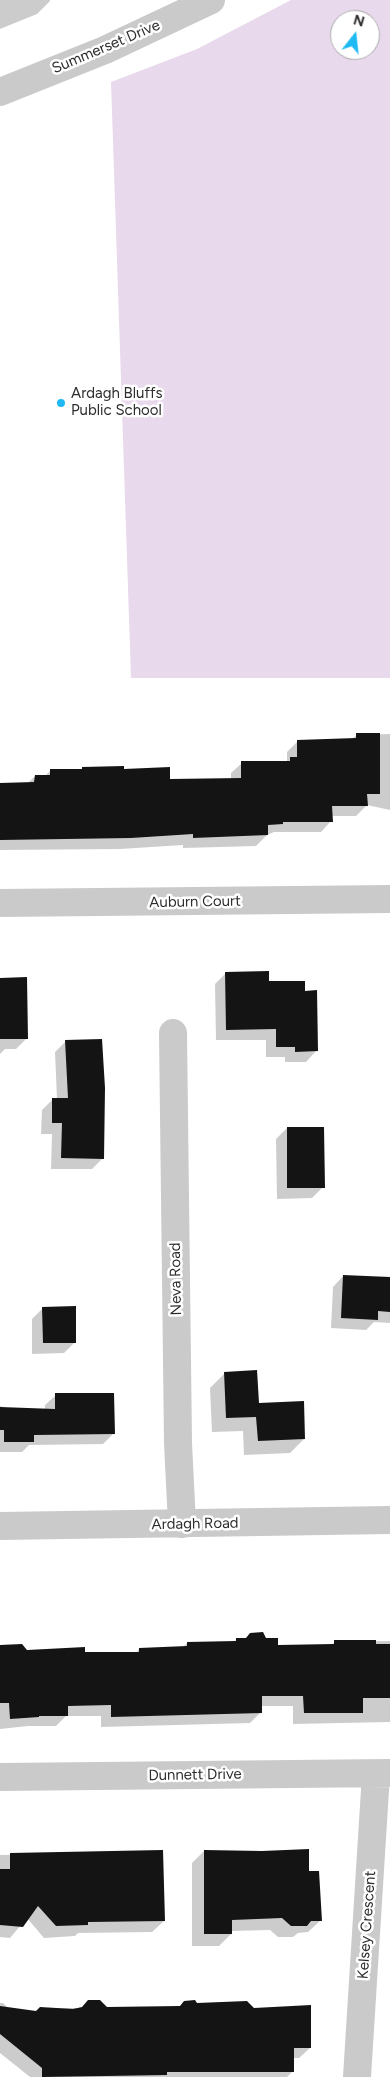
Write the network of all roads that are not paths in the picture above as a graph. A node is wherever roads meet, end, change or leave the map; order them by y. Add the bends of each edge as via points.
1 (211, 0) edge
2 (0, 92) edge
3 (390, 899) edge
4 (0, 903) edge
5 (173, 1033) dead end
6 (390, 1520) edge
7 (182, 1524) junction
8 (0, 1526) edge
9 (383, 1773) edge
10 (0, 1777) edge
11 (357, 2077) edge

1 - 2 street, Summerset Drive via 105,50
3 - 4 street, Auburn Court
5 - 7 street, Neva Road via 178,1443
6 - 7 street, Ardagh Road
7 - 8 street, Ardagh Road
9 - 10 street, Dunnett Drive
9 - 11 street, Kelsey Crescent

